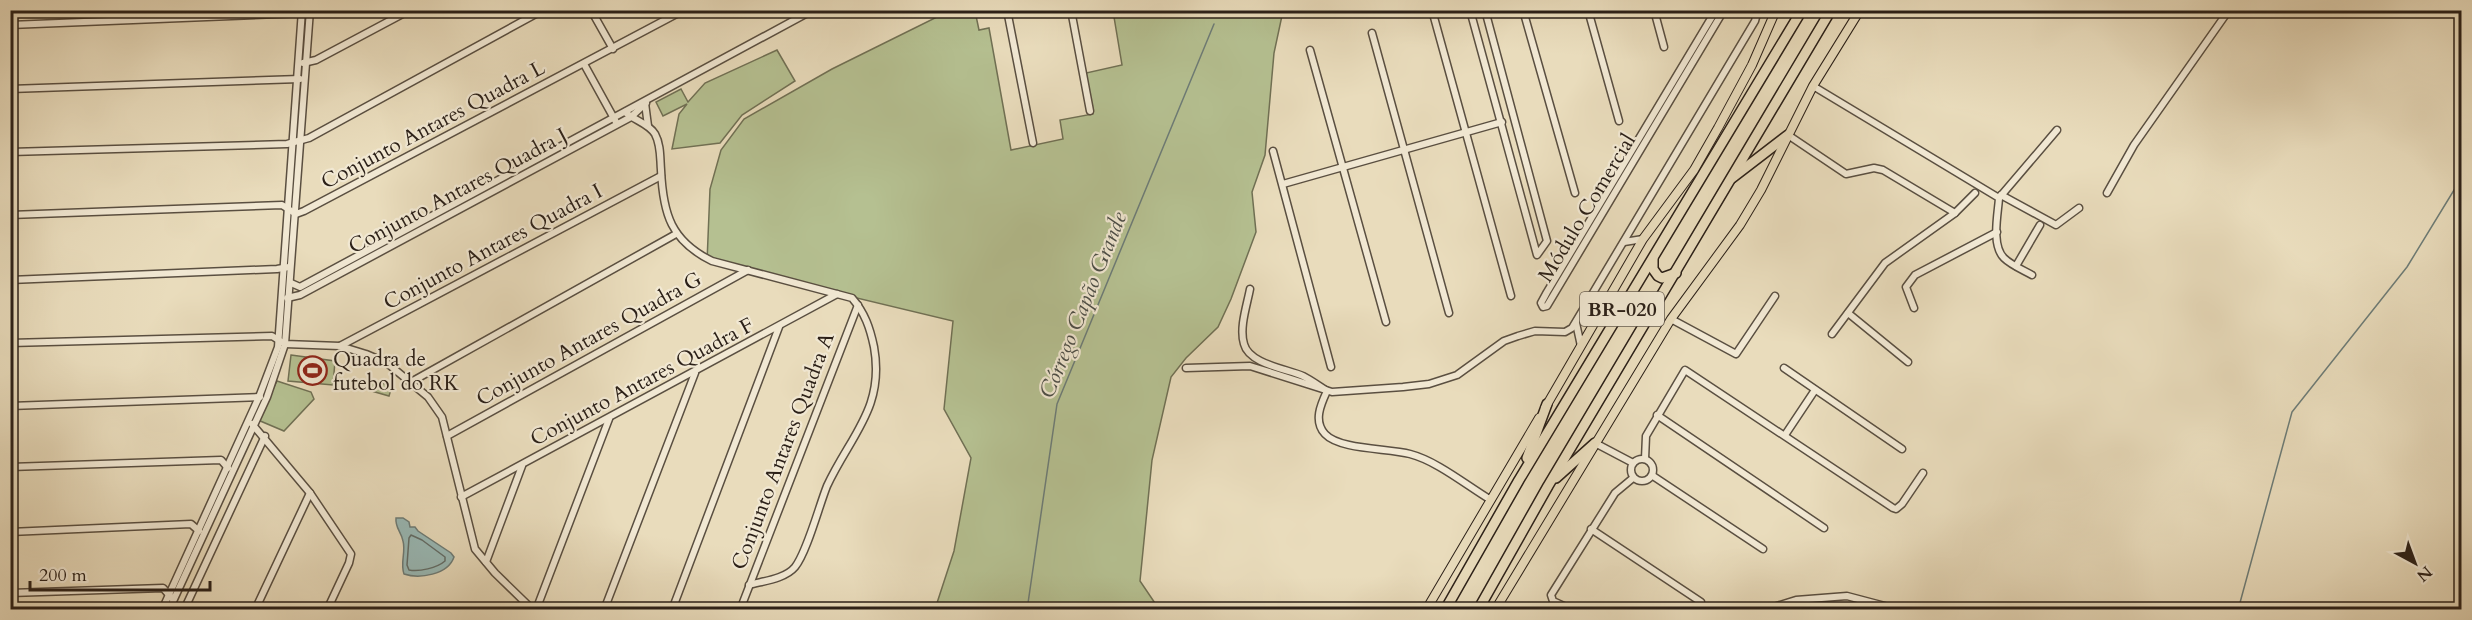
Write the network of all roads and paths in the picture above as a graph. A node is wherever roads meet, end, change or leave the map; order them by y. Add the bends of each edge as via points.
1 (410, 10) edge
2 (543, 10) edge
3 (591, 10) edge
4 (684, 10) edge
5 (813, 10) edge
6 (1006, 10) edge
7 (1071, 10) edge
8 (1432, 10) edge
9 (1523, 10) edge
10 (1588, 10) edge
11 (1654, 10) edge
12 (1716, 10) edge
13 (1724, 10) edge
14 (1758, 10) edge
15 (1776, 10) edge
16 (1802, 10) edge
17 (1831, 10) edge
18 (1860, 10) edge
19 (2229, 10) edge
20 (262, 12) edge
21 (302, 12) edge
22 (310, 12) edge
23 (1485, 12) edge
24 (1471, 14) edge
25 (10, 25) edge
26 (1371, 33) dead end
27 (1664, 47) dead end
28 (613, 49) junction
29 (1310, 50) dead end
30 (302, 63) junction
31 (585, 64) junction
32 (300, 79) junction
33 (1675, 85) junction
34 (1813, 86) junction
35 (10, 89) edge
36 (645, 103) junction
37 (1090, 111) dead end
38 (628, 115) junction
39 (616, 121) junction
40 (1619, 121) dead end
41 (1502, 122) junction
42 (648, 126) junction
43 (2057, 130) dead end
44 (1466, 132) junction
45 (1788, 135) junction
46 (1521, 139) junction
47 (297, 141) junction
48 (1033, 142) dead end
49 (1507, 142) junction
50 (1405, 149) junction
51 (1273, 151) dead end
52 (10, 152) edge
53 (1343, 167) junction
54 (1626, 167) junction
55 (661, 176) junction
56 (1728, 181) junction
57 (1282, 184) junction
58 (1575, 193) dead end
59 (1975, 193) dead end
60 (2107, 193) dead end
61 (2000, 196) junction
62 (2079, 208) dead end
63 (289, 211) junction
64 (1955, 213) junction
65 (10, 214) edge
66 (296, 214) junction
67 (1586, 225) junction
68 (2040, 225) dead end
69 (1593, 230) junction
70 (1997, 232) junction
71 (676, 234) junction
72 (1643, 239) junction
73 (1624, 242) junction
74 (383, 247) junction
75 (1653, 259) junction
76 (2016, 266) junction
77 (289, 267) junction
78 (748, 270) junction
79 (1676, 273) junction
80 (2032, 275) dead end
81 (10, 280) edge
82 (291, 283) junction
83 (1250, 289) dead end
84 (1547, 292) junction
85 (837, 294) junction
86 (1554, 295) junction
87 (1511, 296) dead end
88 (1775, 296) dead end
89 (286, 298) junction
90 (858, 305) junction
91 (1914, 308) dead end
92 (1449, 313) dead end
93 (1848, 313) junction
94 (1671, 319) junction
95 (1386, 322) dead end
96 (1576, 323) junction
97 (779, 326) junction
98 (1832, 334) dead end
99 (282, 342) junction
100 (10, 343) edge
101 (340, 346) junction
102 (1581, 347) junction
103 (1908, 362) dead end
104 (1331, 367) dead end
105 (1186, 368) dead end
106 (1784, 368) dead end
107 (695, 373) junction
108 (411, 382) junction
109 (1815, 390) junction
110 (1327, 391) junction
111 (259, 397) junction
112 (267, 397) junction
113 (1547, 404) junction
114 (10, 406) edge
115 (1657, 415) junction
116 (609, 418) junction
117 (248, 421) junction
118 (254, 425) junction
119 (1785, 435) junction
120 (265, 436) junction
121 (447, 436) junction
122 (1595, 443) junction
123 (1902, 449) dead end
124 (1645, 459) junction
125 (1633, 463) junction
126 (522, 465) junction
127 (227, 466) junction
128 (10, 467) edge
129 (1923, 473) dead end
130 (231, 474) junction
131 (1653, 476) junction
132 (1633, 478) junction
133 (1519, 480) junction
134 (1548, 486) junction
135 (310, 493) junction
136 (461, 497) junction
137 (1491, 500) junction
138 (1824, 528) dead end
139 (1591, 529) junction
140 (198, 530) junction
141 (10, 532) edge
142 (202, 537) junction
143 (1763, 549) dead end
144 (486, 562) junction
145 (749, 585) junction
146 (10, 593) edge
147 (171, 597) junction
148 (1701, 602) dead end
149 (162, 609) edge
150 (169, 609) edge
151 (184, 609) edge
152 (255, 609) edge
153 (327, 609) edge
154 (535, 609) edge
155 (604, 609) edge
156 (672, 609) edge
157 (740, 609) edge
158 (1426, 609) edge
159 (1445, 609) edge
160 (1478, 609) edge
161 (1495, 609) edge
162 (1573, 609) edge
163 (1764, 609) edge
164 (1900, 609) edge

1 - 30 street via 316,60
2 - 47 street
3 - 28 street
4 - 28 street, Conjunto Antares Quadra L
5 - 36 street, Conjunto Antares Quadra J
6 - 48 street
7 - 37 street
8 - 44 street
9 - 58 street
10 - 40 street
11 - 27 street
12 - 33 street, Módulo Comercial
13 - 33 street, Módulo Comercial
14 - 73 street
15 - 72 main road via 1752,64 1694,170
16 - 75 highway, BR-020
17 - 56 highway, BR-020
18 - 34 main road
19 - 60 street via 2134,145
20 - 21 street
20 - 25 street
21 - 22 street
21 - 30 street
22 - 30 street
23 - 24 street
23 - 46 street
24 - 41 street
26 - 50 street
28 - 31 street, Conjunto Antares Quadra L
29 - 53 street
30 - 32 street
31 - 39 street
31 - 66 street, Conjunto Antares Quadra L
32 - 35 street
32 - 47 street
33 - 54 street, Módulo Comercial
34 - 45 main road
34 - 61 street
36 - 38 street, Conjunto Antares Quadra J
36 - 42 street
38 - 39 street, Conjunto Antares Quadra J
38 - 42 street
39 - 74 street, Conjunto Antares Quadra J
41 - 44 street
41 - 49 street
42 - 55 street via 659,146
43 - 61 street
44 - 50 street
44 - 87 street
45 - 56 highway
45 - 64 street via 1846,174 1883,170
45 - 94 main road via 1740,225
46 - 49 street
46 - 49 street via 1547,241 1537,255
47 - 52 street
47 - 63 street
47 - 66 street
50 - 53 street
50 - 92 street
51 - 57 street
53 - 57 street
53 - 95 street
54 - 67 street, Módulo Comercial
54 - 69 street, Módulo Comercial
55 - 71 street via 663,202
55 - 101 street, Conjunto Antares Quadra I
56 - 79 highway, BR-020
57 - 104 street
59 - 64 street
61 - 62 street via 2056,225
61 - 70 street
63 - 65 street via 282,205
63 - 66 street
63 - 77 street
64 - 93 street via 1885,263
66 - 77 street
67 - 69 street
67 - 84 street, Módulo Comercial
68 - 76 street
69 - 86 street, Módulo Comercial
70 - 76 street via 2002,256
70 - 91 street via 1915,275 1906,287
71 - 78 street via 698,254
71 - 108 street
72 - 73 street
72 - 102 main road
73 - 96 street
74 - 82 street, Conjunto Antares Quadra J via 300,287
74 - 89 street, Conjunto Antares Quadra J via 300,295
75 - 79 highway via 1658,276
75 - 133 highway, BR-020
76 - 80 street
77 - 81 street
77 - 82 street
77 - 89 street
78 - 85 street
78 - 121 street, Conjunto Antares Quadra G
79 - 134 highway, BR-020
82 - 89 street
83 - 110 street via 1243,335 1250,354 1268,365 1304,376
84 - 86 street
84 - 86 street, Módulo Comercial via 1543,307 1548,306
85 - 90 street via 852,298
85 - 97 street, Conjunto Antares Quadra F
88 - 94 street via 1736,354
89 - 99 street
90 - 145 street, Conjunto Antares Quadra A
90 - 145 street via 869,326 876,362 872,403 828,485 797,563 784,575
93 - 98 street
93 - 103 street
94 - 122 main road
96 - 102 street
96 - 110 street via 1565,332 1535,332 1504,341 1457,375 1429,384
97 - 107 street, Conjunto Antares Quadra F
97 - 156 street
99 - 100 street via 272,336
99 - 101 street
99 - 111 street
99 - 112 street
101 - 108 street via 387,363
102 - 113 main road
105 - 110 street via 1250,366
106 - 109 street
107 - 116 street, Conjunto Antares Quadra F
107 - 155 street
108 - 121 street via 442,417
109 - 119 street
109 - 123 street
110 - 137 street via 1319,408 1319,425 1326,436 1412,454
111 - 112 street
111 - 114 street
111 - 117 street
112 - 118 street
113 - 133 highway
113 - 137 main road
115 - 119 street via 1685,370
115 - 124 street via 1646,436
115 - 138 street
116 - 126 street, Conjunto Antares Quadra F
116 - 154 street
117 - 118 street
117 - 127 street
118 - 120 street
118 - 130 street
119 - 129 street via 1896,509
120 - 135 street
120 - 151 street
121 - 136 street
122 - 125 street
122 - 134 highway
122 - 161 main road
124 - 125 street
124 - 131 street via 1654,469
125 - 132 street
126 - 136 street, Conjunto Antares Quadra F
126 - 144 street
127 - 128 street via 221,460
127 - 130 street
127 - 140 street
130 - 142 street
131 - 132 street via 1639,482
131 - 143 street
132 - 139 street via 1615,493
133 - 159 highway, BR-020
134 - 160 highway, BR-020
135 - 152 street
135 - 153 street via 351,554
136 - 144 street via 472,543
137 - 158 main road
139 - 148 street
139 - 162 street via 1551,595 1553,601
140 - 141 street via 191,524
140 - 142 street
140 - 147 street
142 - 147 street
144 - 154 street
145 - 157 street, Conjunto Antares Quadra A
146 - 147 street via 163,588
147 - 149 street
147 - 150 street
163 - 164 street via 1796,600 1847,596

